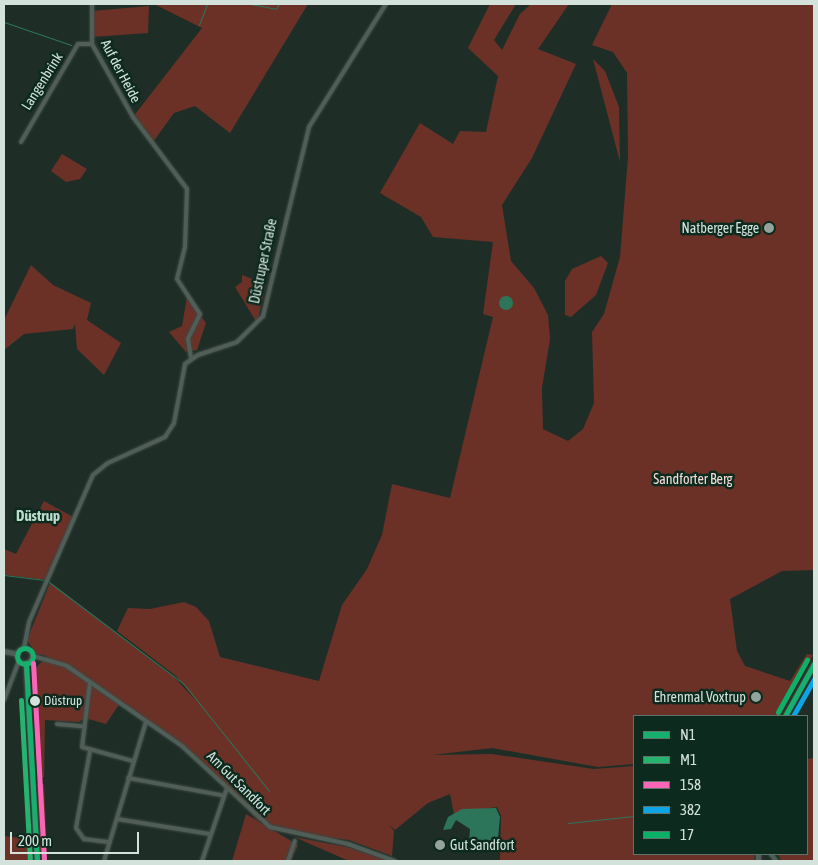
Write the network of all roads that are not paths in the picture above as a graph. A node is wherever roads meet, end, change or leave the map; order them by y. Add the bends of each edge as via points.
1 (92, 4) edge
2 (386, 4) edge
3 (92, 44) junction
4 (21, 142) dead end
5 (190, 358) junction
6 (24, 648) junction
7 (4, 651) edge
8 (18, 654) junction
9 (32, 656) junction
10 (19, 660) junction
11 (26, 664) junction
12 (814, 664) edge
13 (90, 682) junction
14 (4, 700) edge
15 (786, 715) edge
16 (146, 722) junction
17 (57, 724) dead end
18 (82, 726) junction
19 (90, 751) junction
20 (133, 761) junction
21 (128, 778) junction
22 (227, 788) junction
23 (221, 795) junction
24 (117, 819) junction
25 (210, 834) junction
26 (295, 841) dead end
27 (110, 842) junction
28 (36, 861) edge
29 (104, 861) edge
30 (202, 861) edge
31 (288, 861) edge
32 (395, 861) edge

1 - 3 street, Auf der Heide
2 - 5 street, Düstruper Straße via 309,127 263,316 237,342
3 - 4 street, Langenbrink via 78,44
3 - 5 street, Auf der Heide via 133,117 187,189 186,247 177,279 200,314 188,339
5 - 6 street via 181,372 170,431 94,475 29,622
6 - 8 street
6 - 9 street
7 - 8 street
8 - 10 street
9 - 11 street
9 - 13 street, Am Gut Sandfort via 59,662
10 - 11 street
10 - 14 street
11 - 28 street
12 - 15 street
13 - 16 street, Am Gut Sandfort
13 - 18 street
16 - 20 street
16 - 22 street, Am Gut Sandfort via 197,757
17 - 18 street
18 - 19 street via 79,741
19 - 20 street
19 - 27 street via 76,828 84,839
20 - 21 street
21 - 23 street
21 - 24 street
22 - 23 street
22 - 32 street, Am Gut Sandfort via 258,820 281,832 348,844
23 - 25 street
24 - 25 street
24 - 27 street
25 - 30 street
26 - 31 street
27 - 29 street

